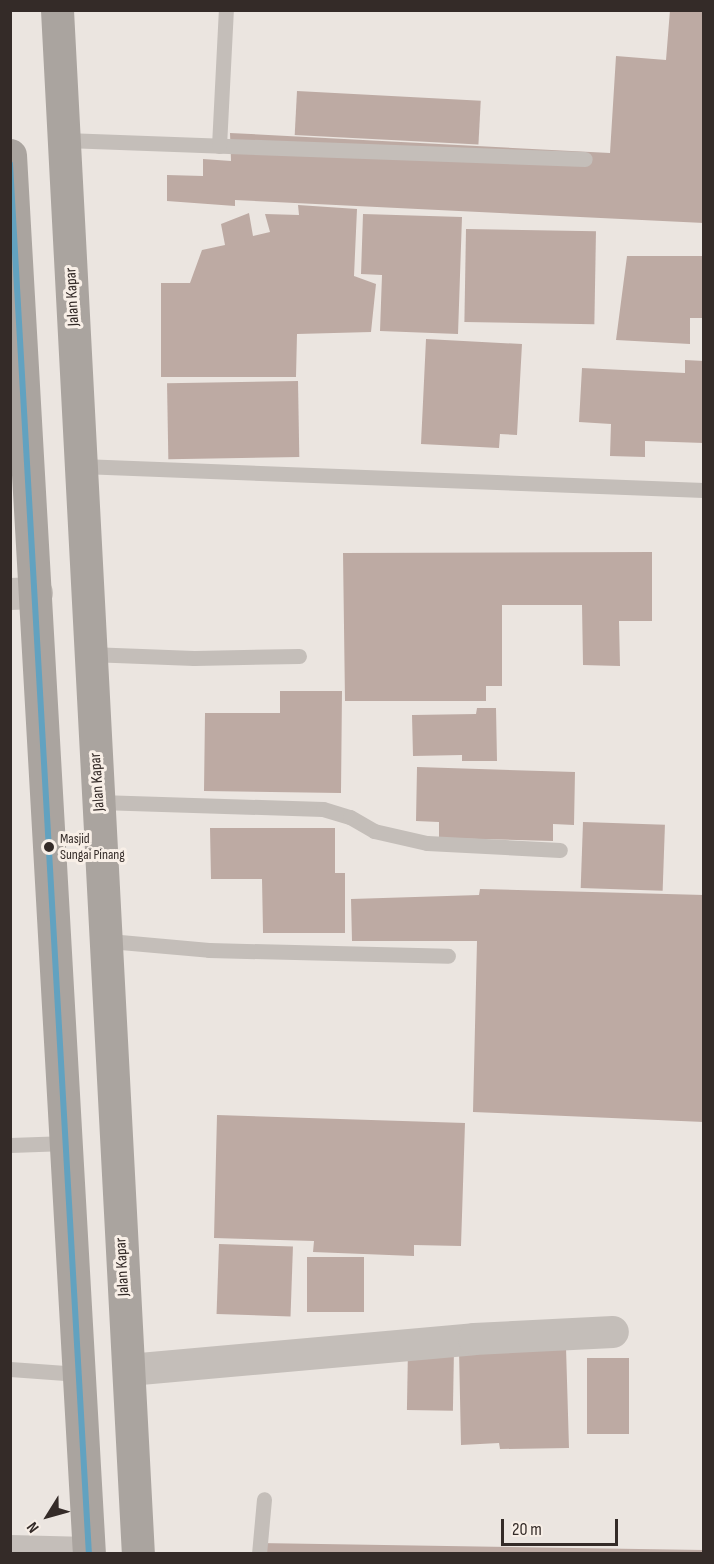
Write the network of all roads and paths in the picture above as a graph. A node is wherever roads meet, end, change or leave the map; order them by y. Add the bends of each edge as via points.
1 (57, 10) edge
2 (226, 10) edge
3 (65, 140) junction
4 (219, 146) junction
5 (10, 155) edge
6 (585, 159) dead end
7 (14, 318) edge
8 (81, 466) junction
9 (704, 490) edge
10 (21, 522) edge
11 (24, 594) edge
12 (90, 654) junction
13 (299, 656) dead end
14 (99, 802) junction
15 (560, 850) dead end
16 (109, 941) junction
17 (448, 956) dead end
18 (67, 1143) junction
19 (10, 1145) edge
20 (613, 1332) dead end
21 (10, 1369) edge
22 (129, 1370) junction
23 (79, 1374) junction
24 (264, 1499) dead end
25 (10, 1551) edge
26 (89, 1553) edge
27 (138, 1554) edge
28 (259, 1554) edge

1 - 3 highway, Jalan Kapar
2 - 4 lane
3 - 4 lane
3 - 8 highway, Jalan Kapar
4 - 6 lane
5 - 7 highway
7 - 10 highway
8 - 9 lane
8 - 12 highway, Jalan Kapar
10 - 11 highway
11 - 18 highway
12 - 13 lane via 194,658
12 - 14 highway, Jalan Kapar
14 - 15 lane via 323,809 350,817 374,831 427,843
14 - 16 highway, Jalan Kapar
16 - 17 lane via 209,950
16 - 22 highway, Jalan Kapar
18 - 19 lane
18 - 23 highway
20 - 22 street via 474,1339
21 - 23 lane
22 - 27 highway, Jalan Kapar
23 - 26 highway
24 - 28 lane
25 - 26 street

